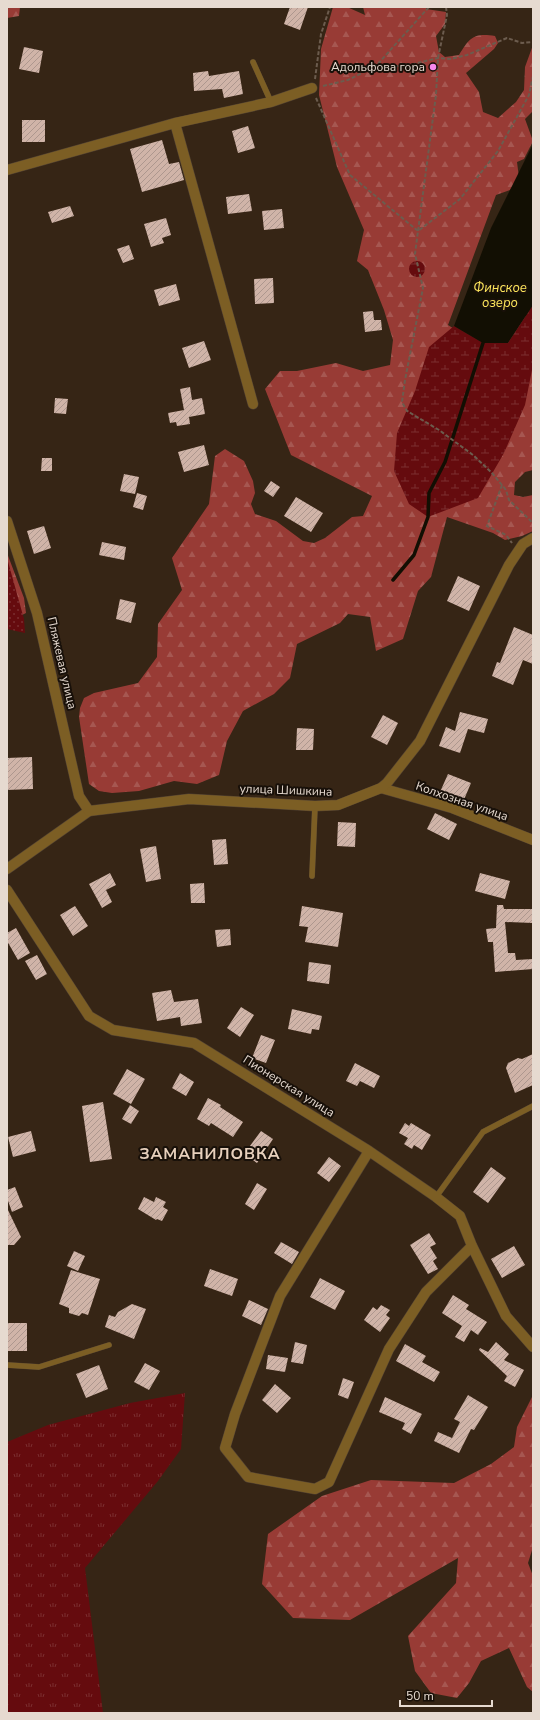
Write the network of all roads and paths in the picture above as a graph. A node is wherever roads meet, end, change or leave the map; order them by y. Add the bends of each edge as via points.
1 (330, 7) edge
2 (429, 7) edge
3 (446, 7) edge
4 (533, 42) edge
5 (438, 58) junction
6 (254, 62) dead end
7 (376, 66) junction
8 (533, 76) edge
9 (312, 88) junction
10 (271, 102) junction
11 (175, 123) junction
12 (7, 170) edge
13 (418, 231) junction
14 (253, 404) dead end
15 (502, 485) junction
16 (7, 522) edge
17 (533, 524) edge
18 (533, 538) edge
19 (518, 551) junction
20 (381, 788) junction
21 (315, 806) junction
22 (89, 811) junction
23 (533, 840) edge
24 (7, 869) edge
25 (312, 876) dead end
26 (7, 890) edge
27 (533, 1106) edge
28 (369, 1151) junction
29 (436, 1198) junction
30 (472, 1246) junction
31 (109, 1345) dead end
32 (533, 1347) edge
33 (7, 1365) edge

1 - 9 path via 321,34
2 - 7 path
3 - 5 path
4 - 5 path via 522,43 507,38 467,55 451,59
5 - 7 path via 405,66
5 - 13 path via 436,94
6 - 10 lane
7 - 9 path via 348,80
8 - 13 path via 529,95 498,151 460,199
9 - 10 street
9 - 13 path via 350,175
10 - 11 street
11 - 12 street
11 - 14 street
13 - 15 path via 415,254 423,288 402,402 407,411 473,455
15 - 17 path via 509,500
15 - 19 path via 487,526 506,535
16 - 22 street, Пляжевая улица via 37,612 79,796
18 - 19 street, улица Шишкина via 522,544
19 - 20 street, улица Шишкина via 420,741
20 - 21 street, улица Шишкина via 338,805
20 - 23 street, Колхозная улица via 452,808
21 - 22 street, улица Шишкина via 189,799
21 - 25 lane
22 - 24 street, улица Шишкина
26 - 28 street, Пионерская улица via 89,1016 113,1030 194,1043
27 - 29 lane via 483,1132
28 - 29 street, Пионерская улица
28 - 30 street via 280,1296 235,1414 225,1448 248,1477 315,1489 329,1482 389,1349 426,1292
29 - 30 street, Пионерская улица via 460,1216
30 - 32 street, Пионерская улица via 506,1316
31 - 33 lane via 39,1367

